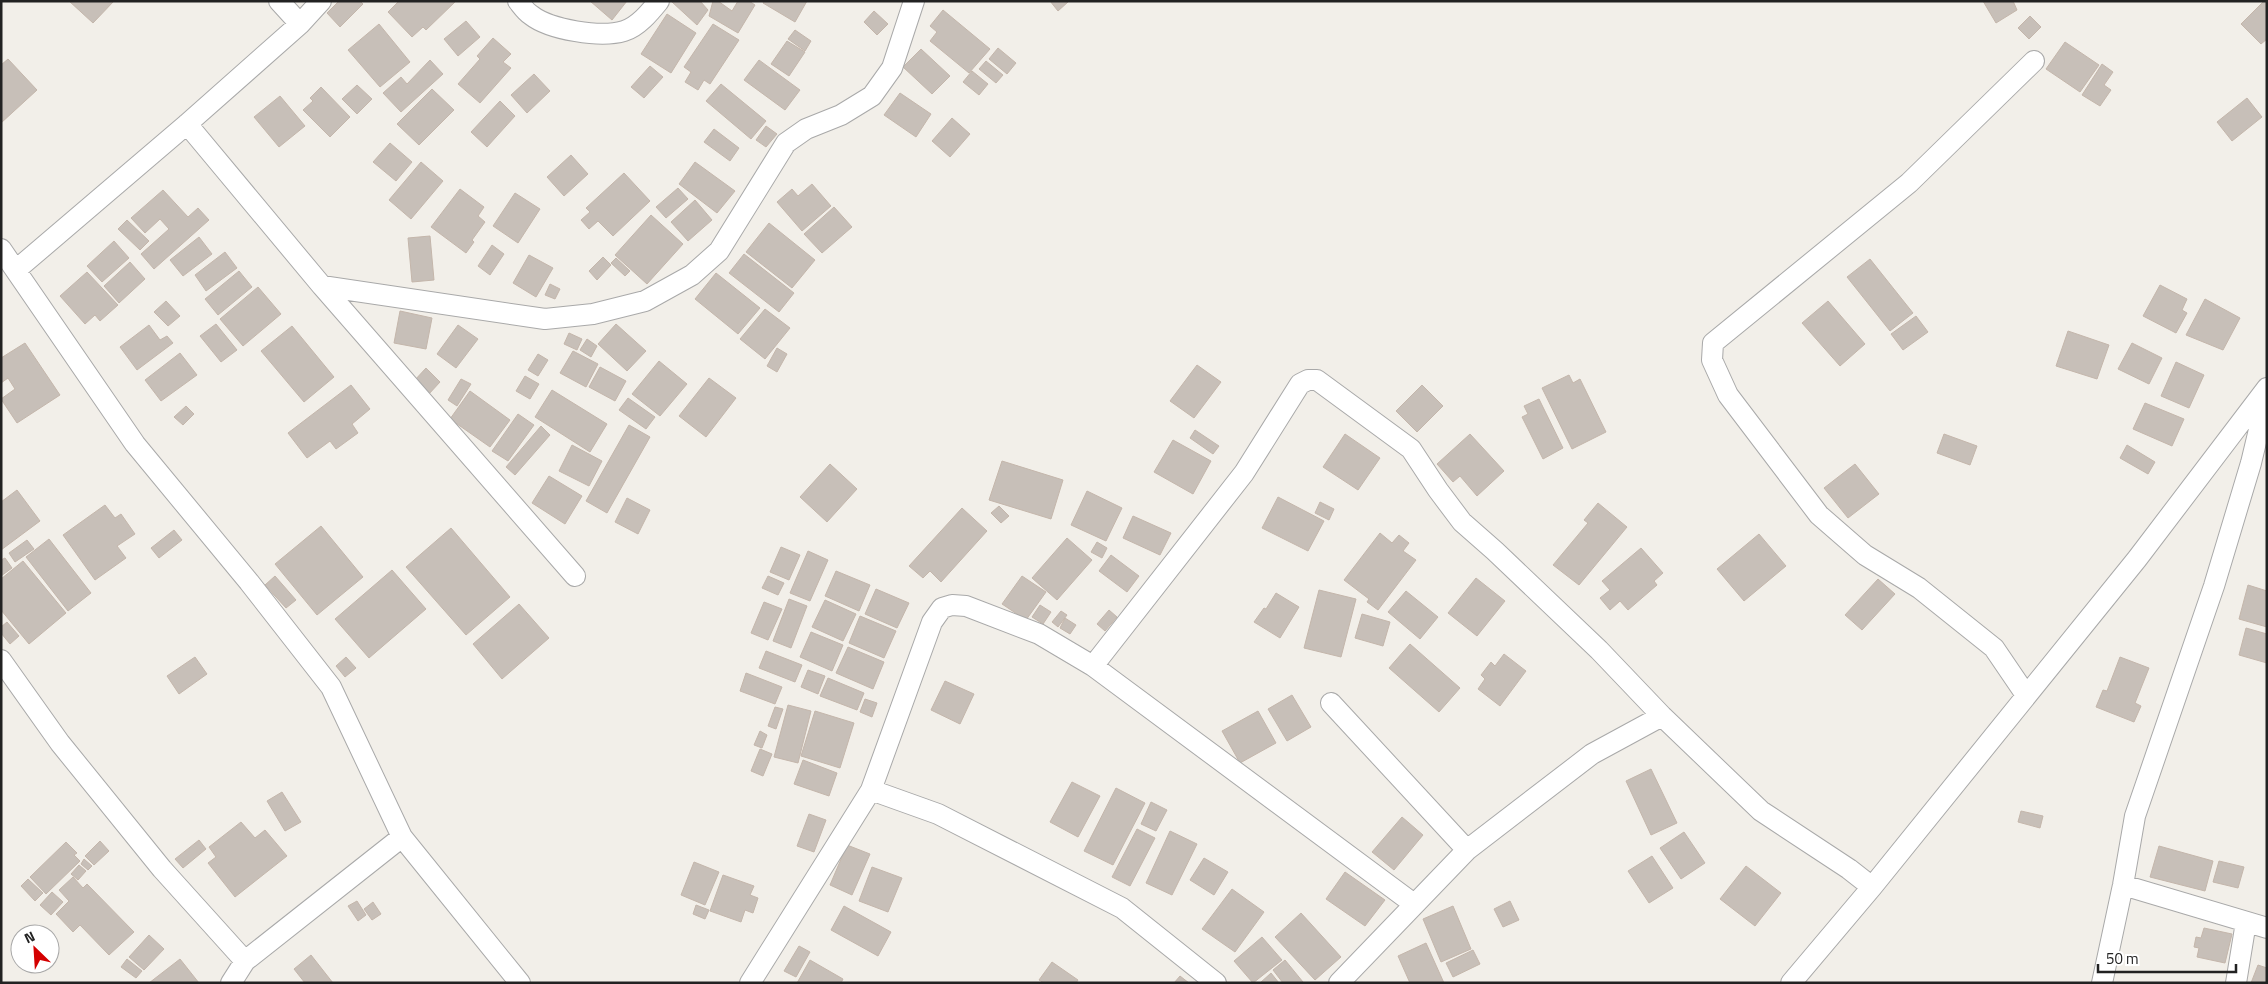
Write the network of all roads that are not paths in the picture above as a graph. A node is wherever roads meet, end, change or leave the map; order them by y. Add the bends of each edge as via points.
1 (279, 1) edge
2 (321, 1) edge
3 (518, 1) edge
4 (659, 1) edge
5 (914, 1) edge
6 (300, 24) junction
7 (2034, 61) dead end
8 (187, 124) junction
9 (1, 249) edge
10 (16, 270) junction
11 (322, 286) junction
12 (2267, 388) edge
13 (2267, 396) edge
14 (575, 576) dead end
15 (1, 660) edge
16 (1093, 666) junction
17 (2026, 695) junction
18 (1331, 703) dead end
19 (1662, 716) junction
20 (871, 790) junction
21 (402, 838) junction
22 (1466, 850) junction
23 (2123, 885) junction
24 (1872, 887) junction
25 (1414, 904) junction
26 (2246, 922) junction
27 (2267, 928) edge
28 (245, 961) junction
29 (231, 983) edge
30 (520, 983) edge
31 (750, 983) edge
32 (1216, 983) edge
33 (1339, 983) edge
34 (1791, 983) edge
35 (2102, 983) edge
36 (2236, 983) edge

1 - 6 street
2 - 6 street
3 - 4 street via 532,16 564,29 597,34 626,31
5 - 11 street via 892,68 872,96 786,142 719,252 692,275 645,301 593,314 544,319
6 - 8 street
7 - 17 street via 1909,183 1714,343 1712,351 1712,360 1728,395 1820,515 1865,555 1919,588 1994,648
8 - 10 street
8 - 11 street
9 - 10 street
10 - 21 street via 135,444 331,687
11 - 14 street
12 - 17 street via 2137,559
13 - 23 street via 2252,464 2214,586 2135,816
15 - 28 street via 60,743 162,869
16 - 19 street via 1244,473 1300,384 1317,380 1411,449 1462,522 1599,650
16 - 20 street via 1040,634 966,606 942,608 932,622
16 - 25 street
17 - 24 street
18 - 22 street
19 - 22 street via 1592,754
19 - 24 street via 1761,811
20 - 31 street
20 - 32 street via 938,814 1122,908
21 - 28 street
21 - 30 street
22 - 25 street
23 - 26 street
23 - 35 street
24 - 34 street
25 - 33 street
26 - 27 street
26 - 36 street
28 - 29 street

